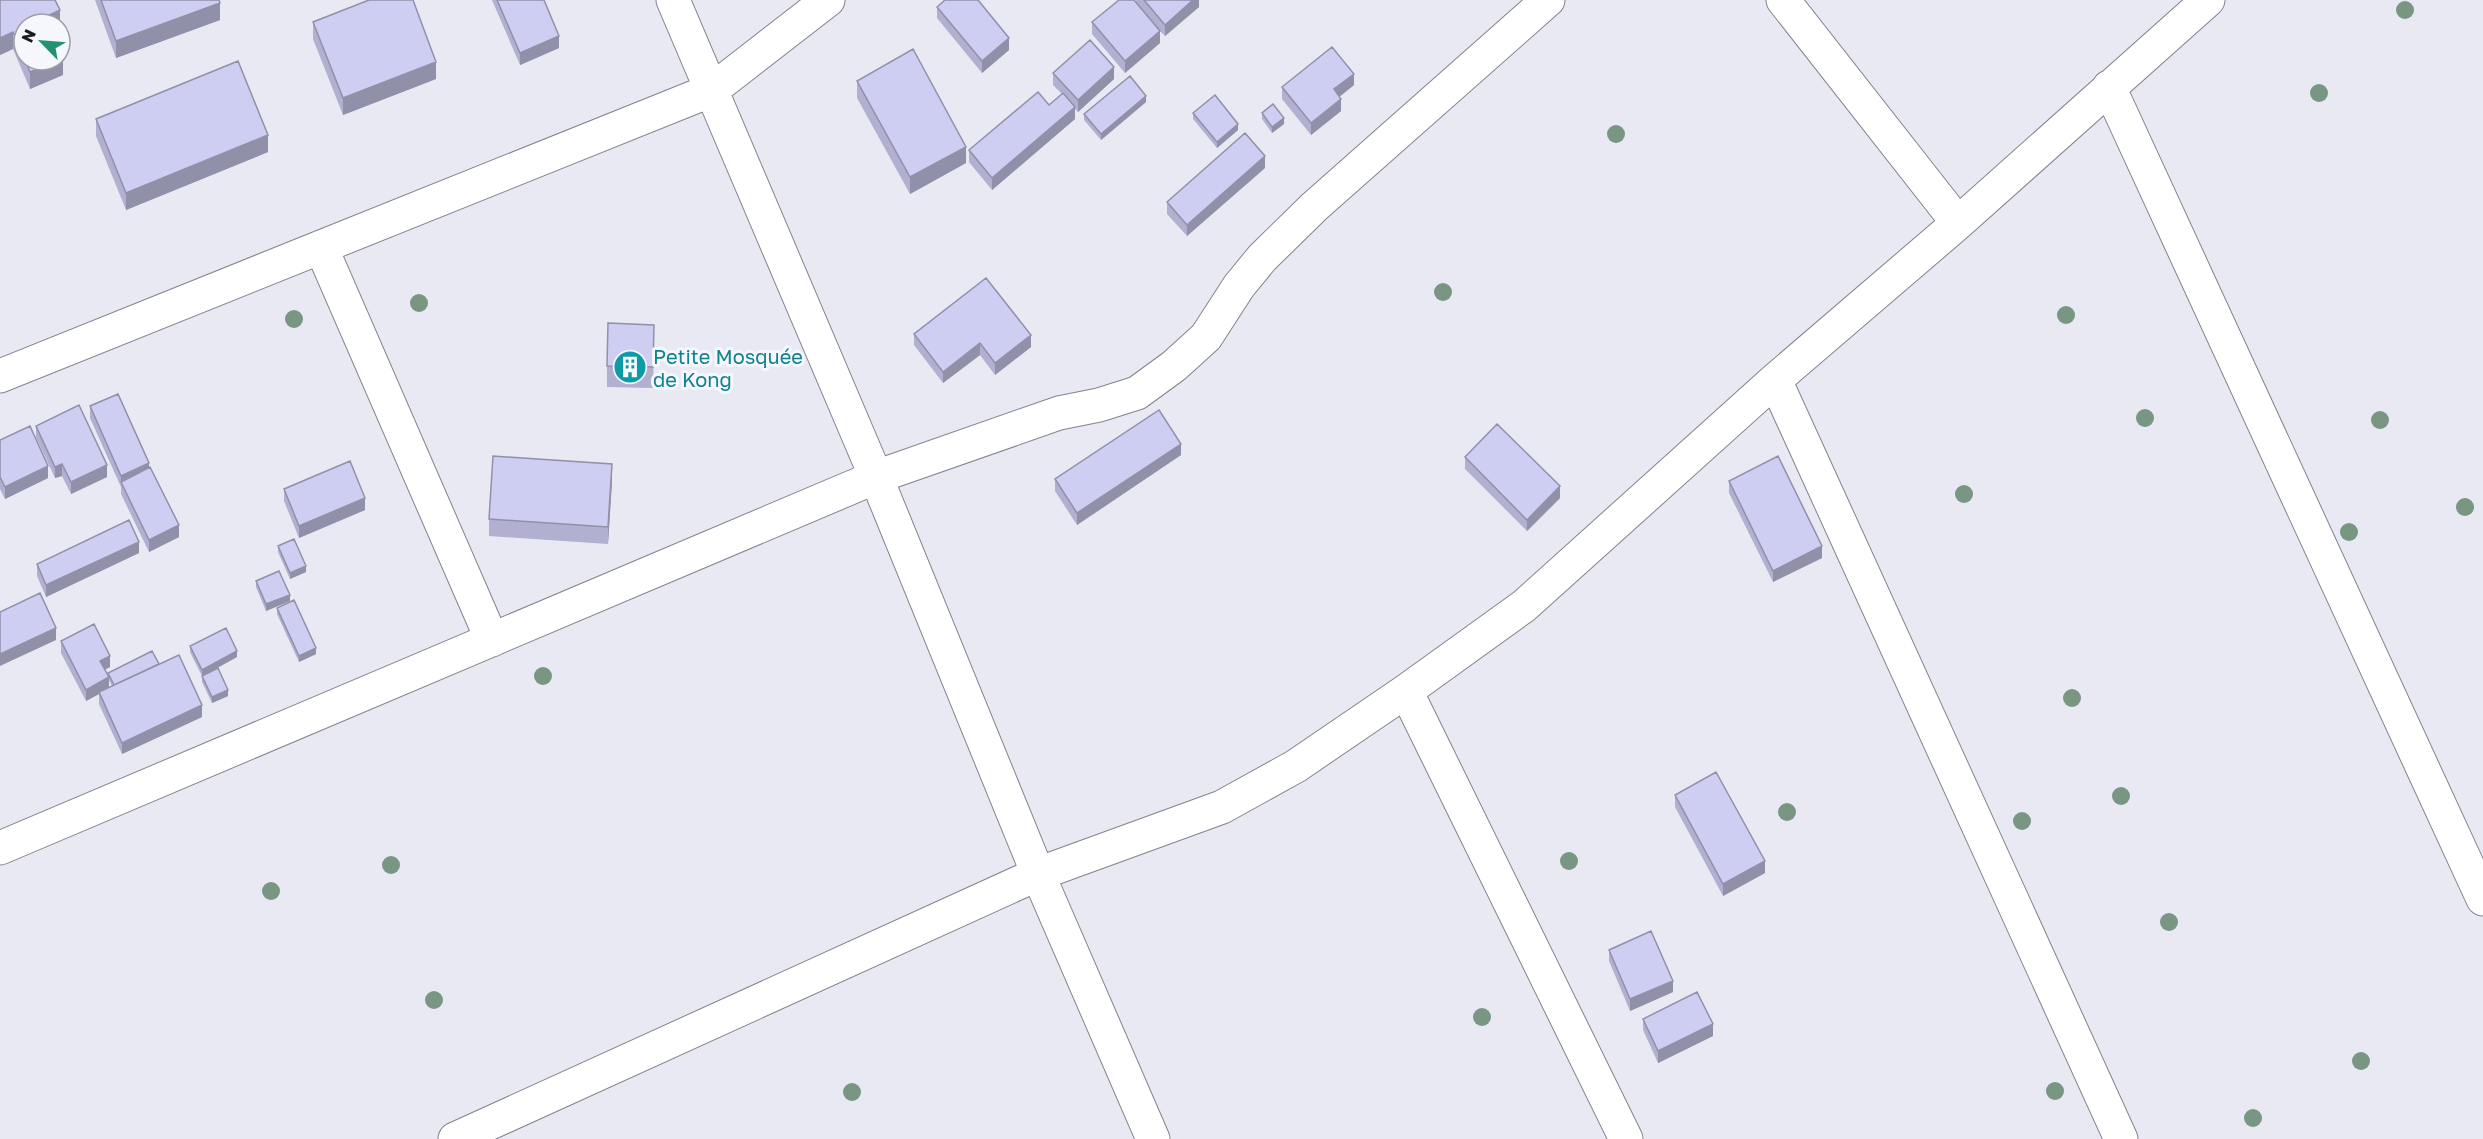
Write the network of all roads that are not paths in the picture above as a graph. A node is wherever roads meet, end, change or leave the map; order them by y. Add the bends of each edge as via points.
1 (673, 0) edge
2 (828, 0) edge
3 (1548, 0) edge
4 (1783, 0) edge
5 (2208, 0) edge
6 (2109, 87) junction
7 (711, 90) junction
8 (1958, 223) junction
9 (321, 247) junction
10 (0, 376) edge
11 (1775, 380) junction
12 (876, 477) junction
13 (492, 640) junction
14 (1406, 691) junction
15 (0, 848) edge
16 (1038, 874) junction
17 (2483, 899) edge
18 (455, 1139) edge
19 (1152, 1139) edge
20 (1626, 1139) edge
21 (2121, 1139) edge

1 - 7 street
2 - 7 street
3 - 12 street via 1314,207 1262,258 1206,337 1137,393 1059,413
4 - 8 street
5 - 6 street
6 - 8 street
6 - 17 street
7 - 9 street
7 - 12 street
8 - 11 street
9 - 10 street
9 - 13 street
11 - 14 street via 1524,606
11 - 21 street
12 - 13 street
12 - 16 street
13 - 15 street
14 - 16 street via 1296,766 1222,807
14 - 20 street
16 - 18 street
16 - 19 street

